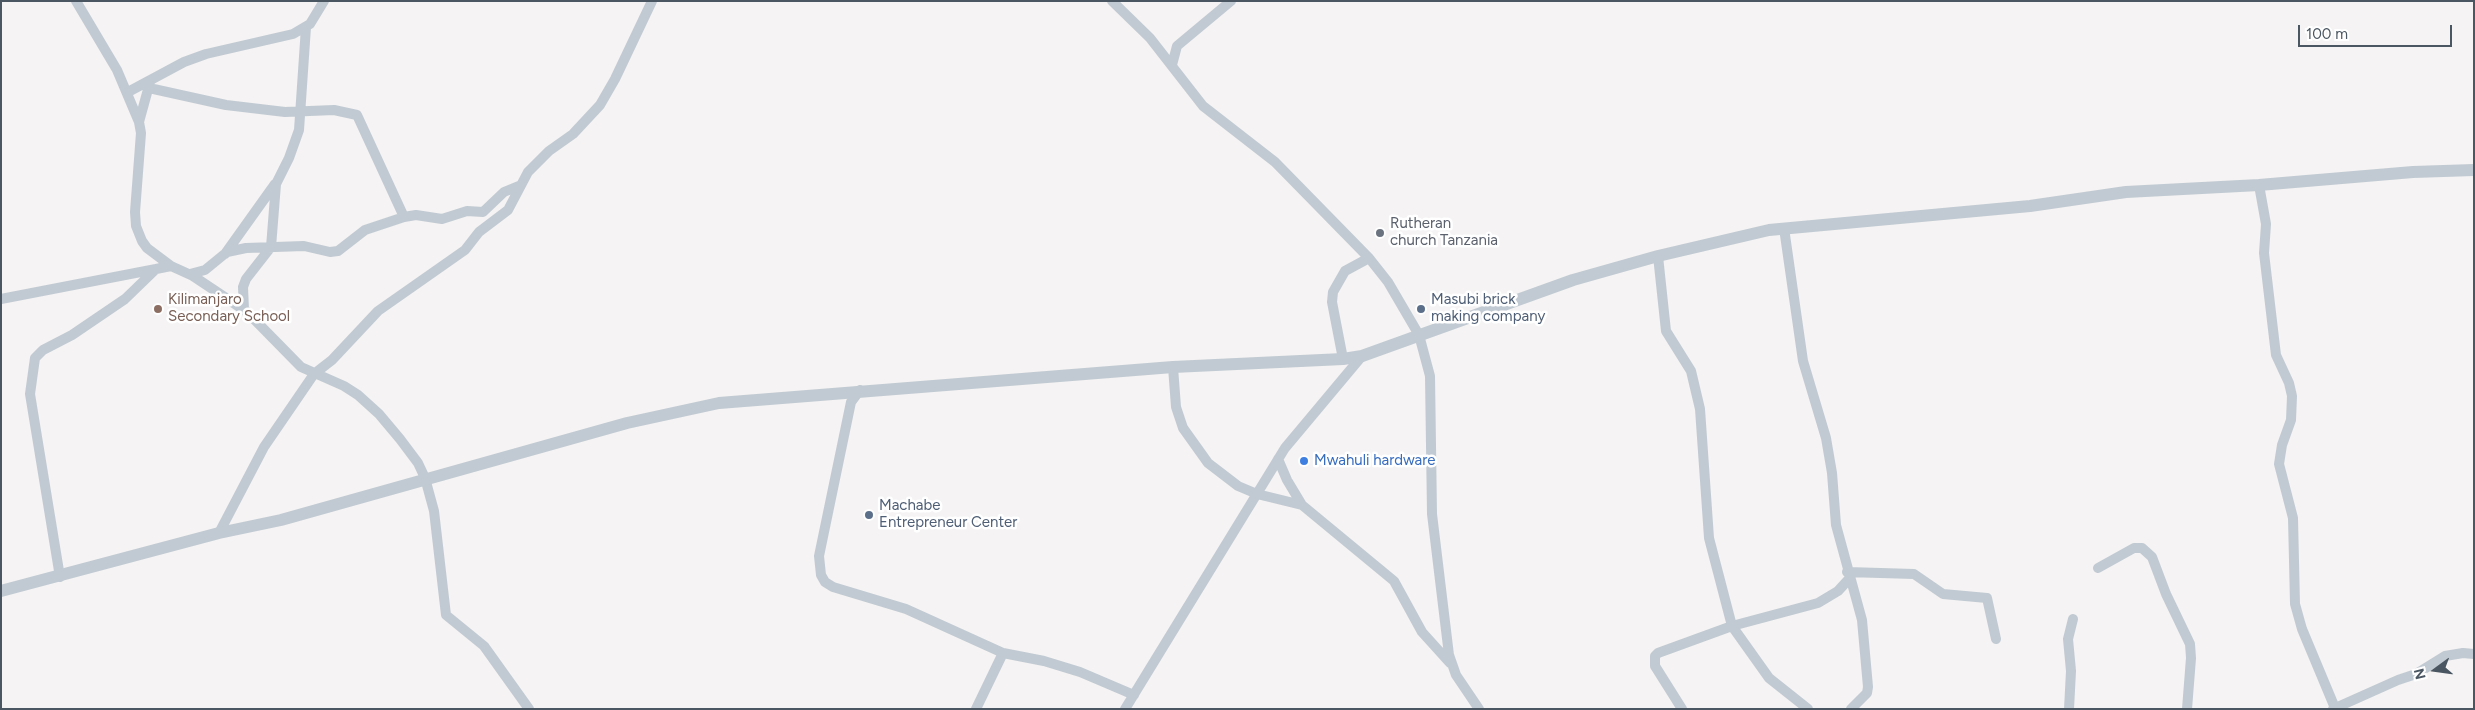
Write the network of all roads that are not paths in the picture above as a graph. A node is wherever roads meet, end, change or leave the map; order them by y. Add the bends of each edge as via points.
1 (76, 1) edge
2 (324, 1) edge
3 (652, 1) edge
4 (1112, 1) edge
5 (1231, 1) edge
6 (306, 27) junction
7 (1172, 65) junction
8 (150, 83) junction
9 (128, 92) junction
10 (301, 113) junction
11 (139, 122) junction
12 (2474, 170) edge
13 (276, 184) junction
14 (521, 185) junction
15 (2259, 185) junction
16 (404, 217) junction
17 (1784, 228) junction
18 (271, 247) junction
19 (224, 254) junction
20 (1658, 256) junction
21 (1369, 258) junction
22 (171, 266) junction
23 (156, 269) junction
24 (190, 274) junction
25 (1, 299) edge
26 (244, 310) junction
27 (1419, 335) junction
28 (1362, 356) junction
29 (1343, 359) junction
30 (1173, 367) junction
31 (314, 374) junction
32 (860, 390) junction
33 (1278, 459) junction
34 (425, 478) junction
35 (1257, 494) junction
36 (1302, 505) junction
37 (219, 533) junction
38 (2098, 568) dead end
39 (1848, 575) junction
40 (60, 577) junction
41 (1, 591) edge
42 (2073, 619) dead end
43 (1732, 626) junction
44 (1996, 639) dead end
45 (1003, 653) junction
46 (2474, 654) edge
47 (1452, 666) junction
48 (1134, 695) junction
49 (2334, 708) edge
50 (530, 709) edge
51 (976, 709) edge
52 (1125, 709) edge
53 (1479, 709) edge
54 (1682, 709) edge
55 (1808, 709) edge
56 (1851, 709) edge
57 (2069, 709) edge
58 (2187, 709) edge

1 - 9 street
2 - 6 street
3 - 14 street via 596,111 573,134 543,156
4 - 7 street
5 - 7 street via 1177,46
6 - 8 street via 275,40 206,54
6 - 10 street
7 - 21 street via 1203,106 1275,162
8 - 9 street
8 - 10 street via 226,105
8 - 11 street
9 - 11 street
10 - 13 street via 296,142
10 - 16 street via 334,110 357,115
11 - 22 street via 136,226 147,248
12 - 15 street
13 - 18 street
13 - 19 street
14 - 16 street via 504,192 483,212 467,211 442,219 416,215
14 - 31 street via 508,210 479,232 468,248 378,311 332,360
15 - 17 street via 2126,192 2030,206
15 - 49 street via 2266,224 2264,253 2276,355 2292,396 2280,464 2293,518 2295,604
16 - 18 street via 365,230 334,252 304,246
17 - 20 street
17 - 39 street via 1796,324 1803,361 1826,438 1834,513
18 - 19 street via 246,248
18 - 26 street via 246,279
19 - 24 street via 205,270
20 - 27 street via 1573,280
20 - 43 street via 1666,331 1691,371 1700,409 1709,538
21 - 27 street via 1388,282
21 - 29 street via 1345,271 1333,292
22 - 23 street
22 - 24 street
23 - 25 street
23 - 40 street via 125,299 35,358 30,394
24 - 26 street
26 - 31 street via 292,360
27 - 28 street
27 - 47 street via 1430,376 1432,514 1441,605
28 - 29 street
28 - 33 street via 1322,401
29 - 30 street
30 - 32 street
30 - 35 street via 1176,407 1188,437 1208,463 1224,477
31 - 34 street via 352,391 379,414 418,463
31 - 37 street via 264,447
32 - 34 street via 719,403 627,423
32 - 45 street via 851,402 820,556 822,578 833,587 906,609
33 - 35 street
33 - 36 street
34 - 37 street via 281,520
34 - 50 street via 434,511 446,615 484,646
35 - 36 street
35 - 48 street
36 - 47 street via 1394,581 1422,632
37 - 40 street
38 - 58 street via 2134,548 2142,548 2152,557 2190,644
39 - 43 street via 1838,591 1818,603
39 - 44 street via 1914,574 1943,594 1987,598
39 - 56 street via 1862,620 1868,678 1867,693
40 - 41 street
42 - 57 street via 2068,639
43 - 54 street via 1655,656 1655,666
43 - 55 street via 1769,678
45 - 48 street via 1071,669
45 - 51 street
46 - 49 street via 2445,656 2416,674
47 - 53 street
48 - 52 street

